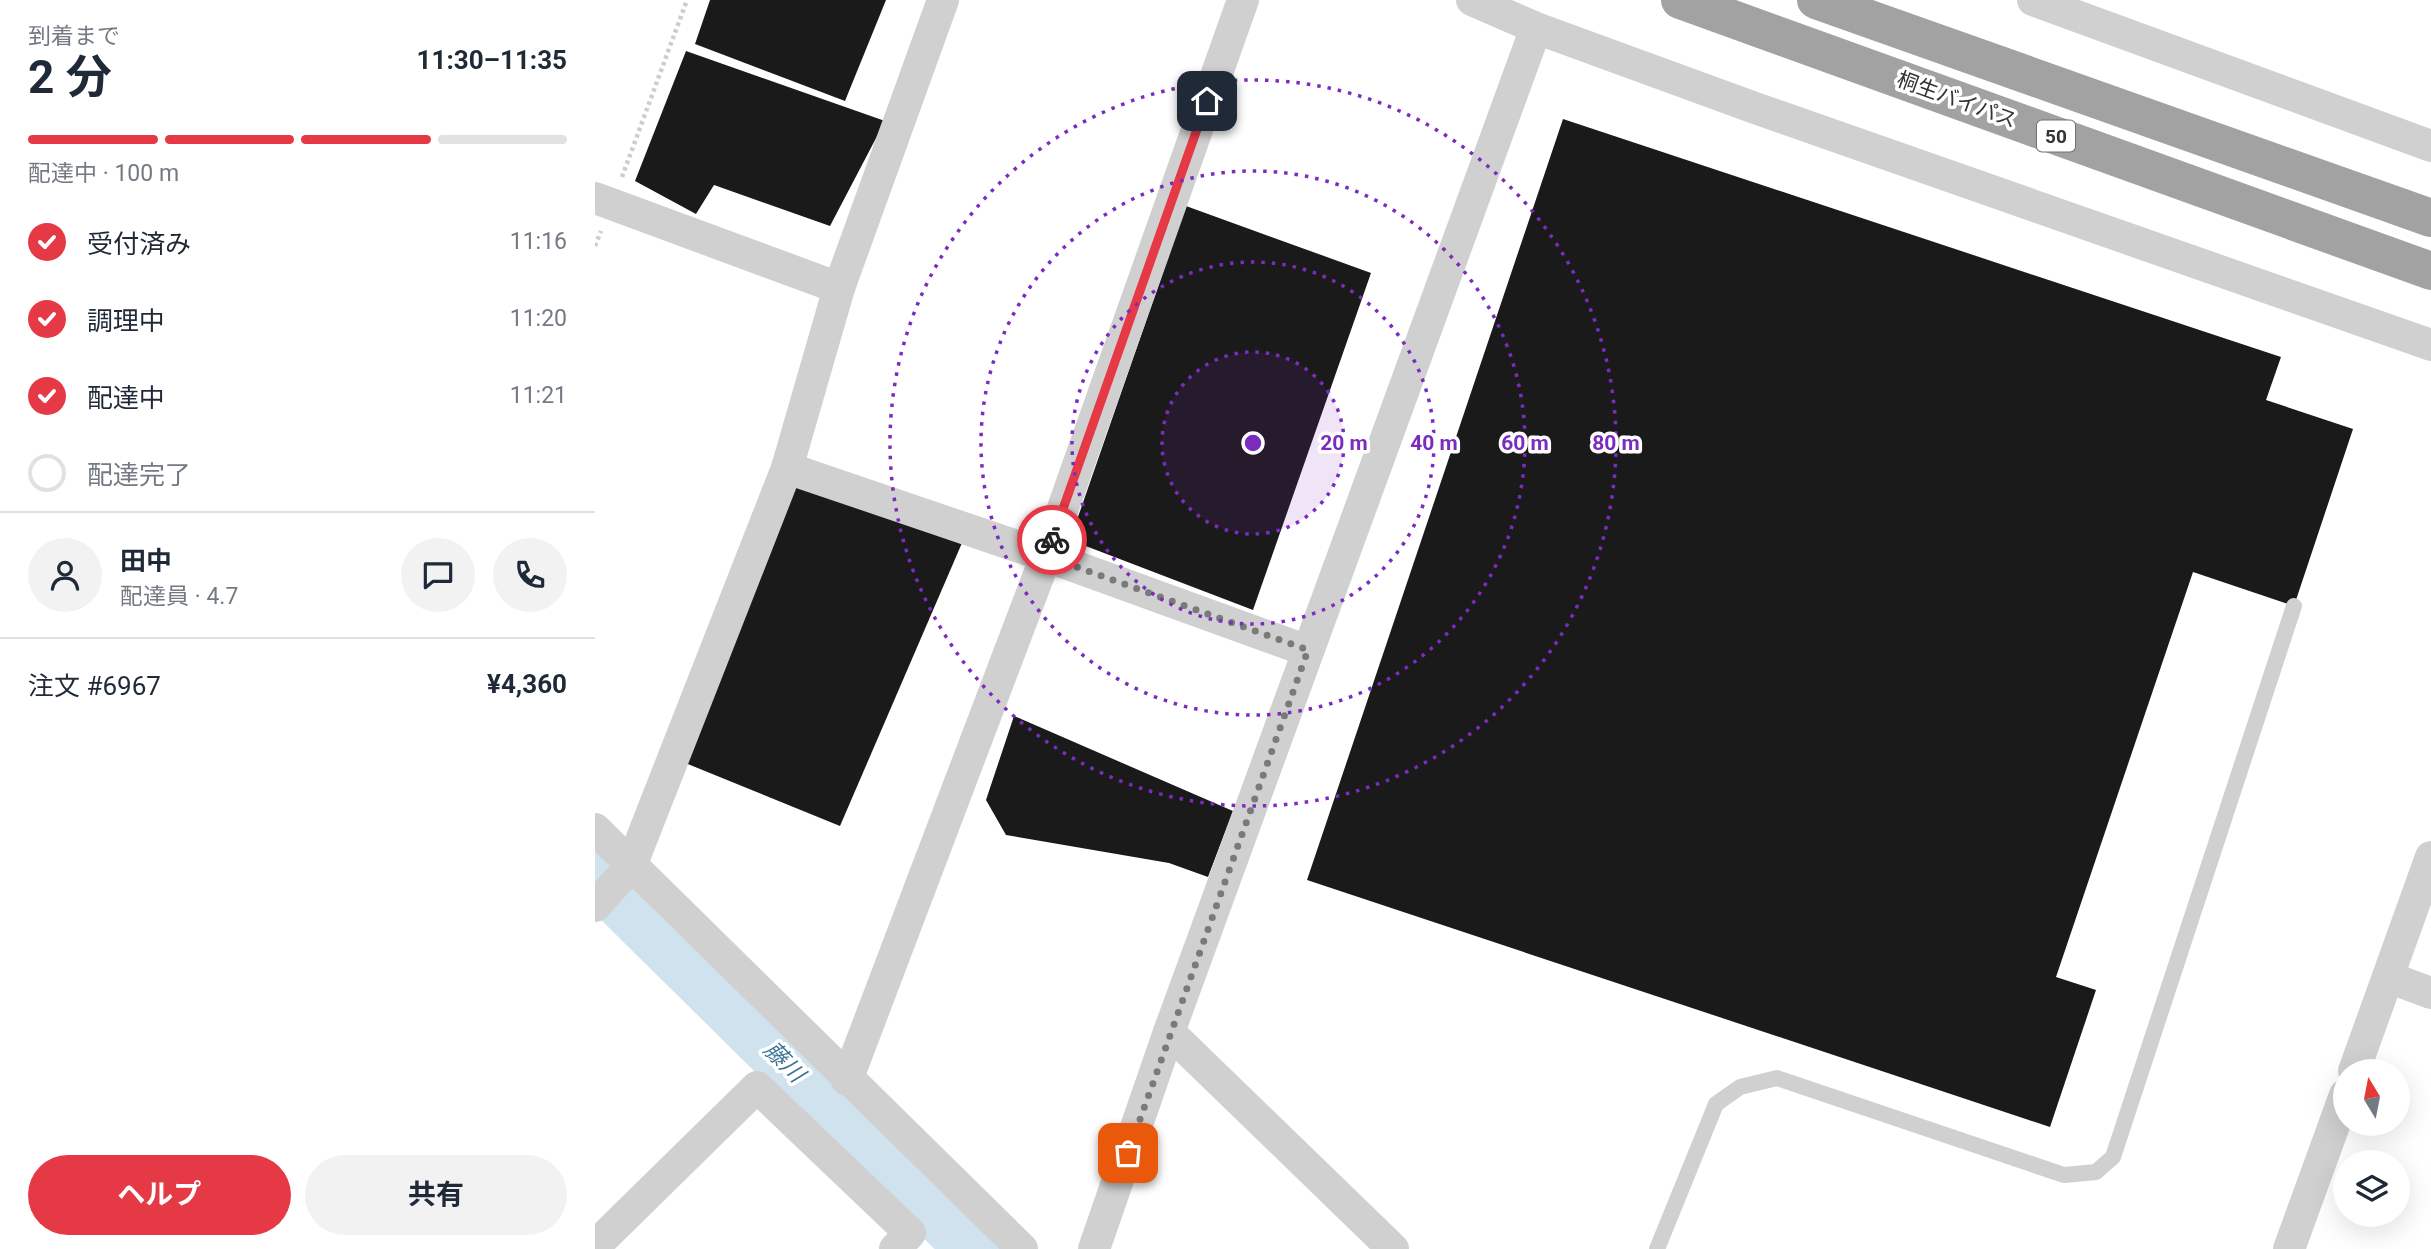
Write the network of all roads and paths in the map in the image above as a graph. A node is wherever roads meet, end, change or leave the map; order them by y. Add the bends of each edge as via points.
1 (687, 0) edge
2 (943, 0) edge
3 (1243, 0) edge
4 (1472, 0) edge
5 (1680, 0) edge
6 (1816, 0) edge
7 (2033, 0) edge
8 (1536, 28) junction
9 (2431, 146) edge
10 (603, 201) edge
11 (2431, 218) edge
12 (595, 246) edge
13 (2431, 271) edge
14 (839, 288) junction
15 (2431, 345) edge
16 (787, 468) junction
17 (1046, 556) junction
18 (2294, 606) dead end
19 (1308, 650) junction
20 (595, 830) edge
21 (2431, 857) edge
22 (631, 866) junction
23 (595, 906) edge
24 (2388, 977) junction
25 (2431, 992) edge
26 (1169, 1032) junction
27 (2358, 1059) edge
28 (847, 1080) junction
29 (2333, 1128) edge
30 (595, 1246) edge
31 (895, 1249) edge
32 (1022, 1249) edge
33 (1094, 1249) edge
34 (1393, 1249) edge
35 (1657, 1249) edge
36 (2289, 1249) edge

1 - 10 path
2 - 14 street
3 - 17 street
4 - 8 street
5 - 13 highway, 桐生バイパス / 50
6 - 11 highway, 50
7 - 9 street
8 - 15 street
8 - 19 street
10 - 12 path
10 - 14 street
14 - 16 street
16 - 17 street
16 - 22 street
17 - 19 street
17 - 28 street
18 - 35 lane via 2113,1157 2096,1172 2064,1175 1777,1078 1740,1087 1716,1104
19 - 26 street
20 - 22 street
21 - 24 street
22 - 23 street
22 - 28 street
24 - 25 street
24 - 27 street
26 - 33 street
26 - 34 street
28 - 32 street
29 - 36 street
30 - 31 street via 757,1087 910,1233

